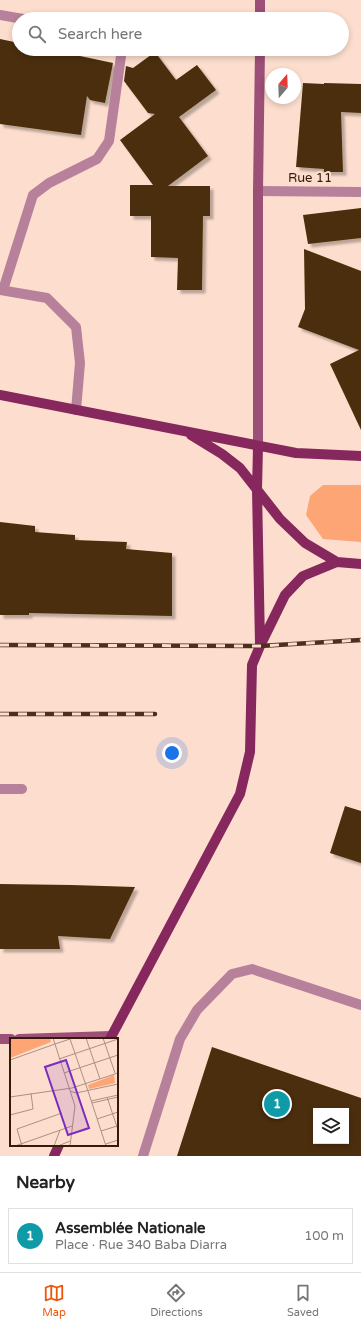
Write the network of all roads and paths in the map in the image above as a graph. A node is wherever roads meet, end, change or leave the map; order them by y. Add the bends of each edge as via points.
1 (260, 0) edge
2 (260, 12) edge
3 (0, 15) edge
4 (12, 17) edge
5 (121, 56) edge
6 (260, 56) edge
7 (258, 191) junction
8 (361, 192) edge
9 (2, 290) edge
10 (0, 395) edge
11 (76, 410) junction
12 (186, 431) junction
13 (258, 446) junction
14 (361, 456) edge
15 (257, 490) junction
16 (337, 562) junction
17 (361, 564) edge
18 (260, 646) junction
19 (0, 789) edge
20 (22, 789) dead end
21 (361, 1005) edge
22 (110, 1038) edge
23 (10, 1039) edge
24 (0, 1040) edge
25 (59, 1146) edge
26 (54, 1156) edge
27 (143, 1156) edge

1 - 2 main road
3 - 4 street
5 - 9 street via 109,141 97,159 49,183 33,195
6 - 7 main road
7 - 8 street, Rue 11
7 - 13 main road
9 - 11 street via 47,298 76,327 80,363
10 - 11 main road
11 - 12 main road
12 - 13 main road
12 - 15 main road via 240,468
13 - 14 main road via 296,453
13 - 15 main road
15 - 16 main road via 280,519 305,543
15 - 18 main road
16 - 17 main road
16 - 18 main road via 303,576 285,595
18 - 22 main road via 252,665 250,752 240,794
19 - 20 street
21 - 27 street via 252,969 232,974 197,1010 180,1039
23 - 24 main road
25 - 26 main road

